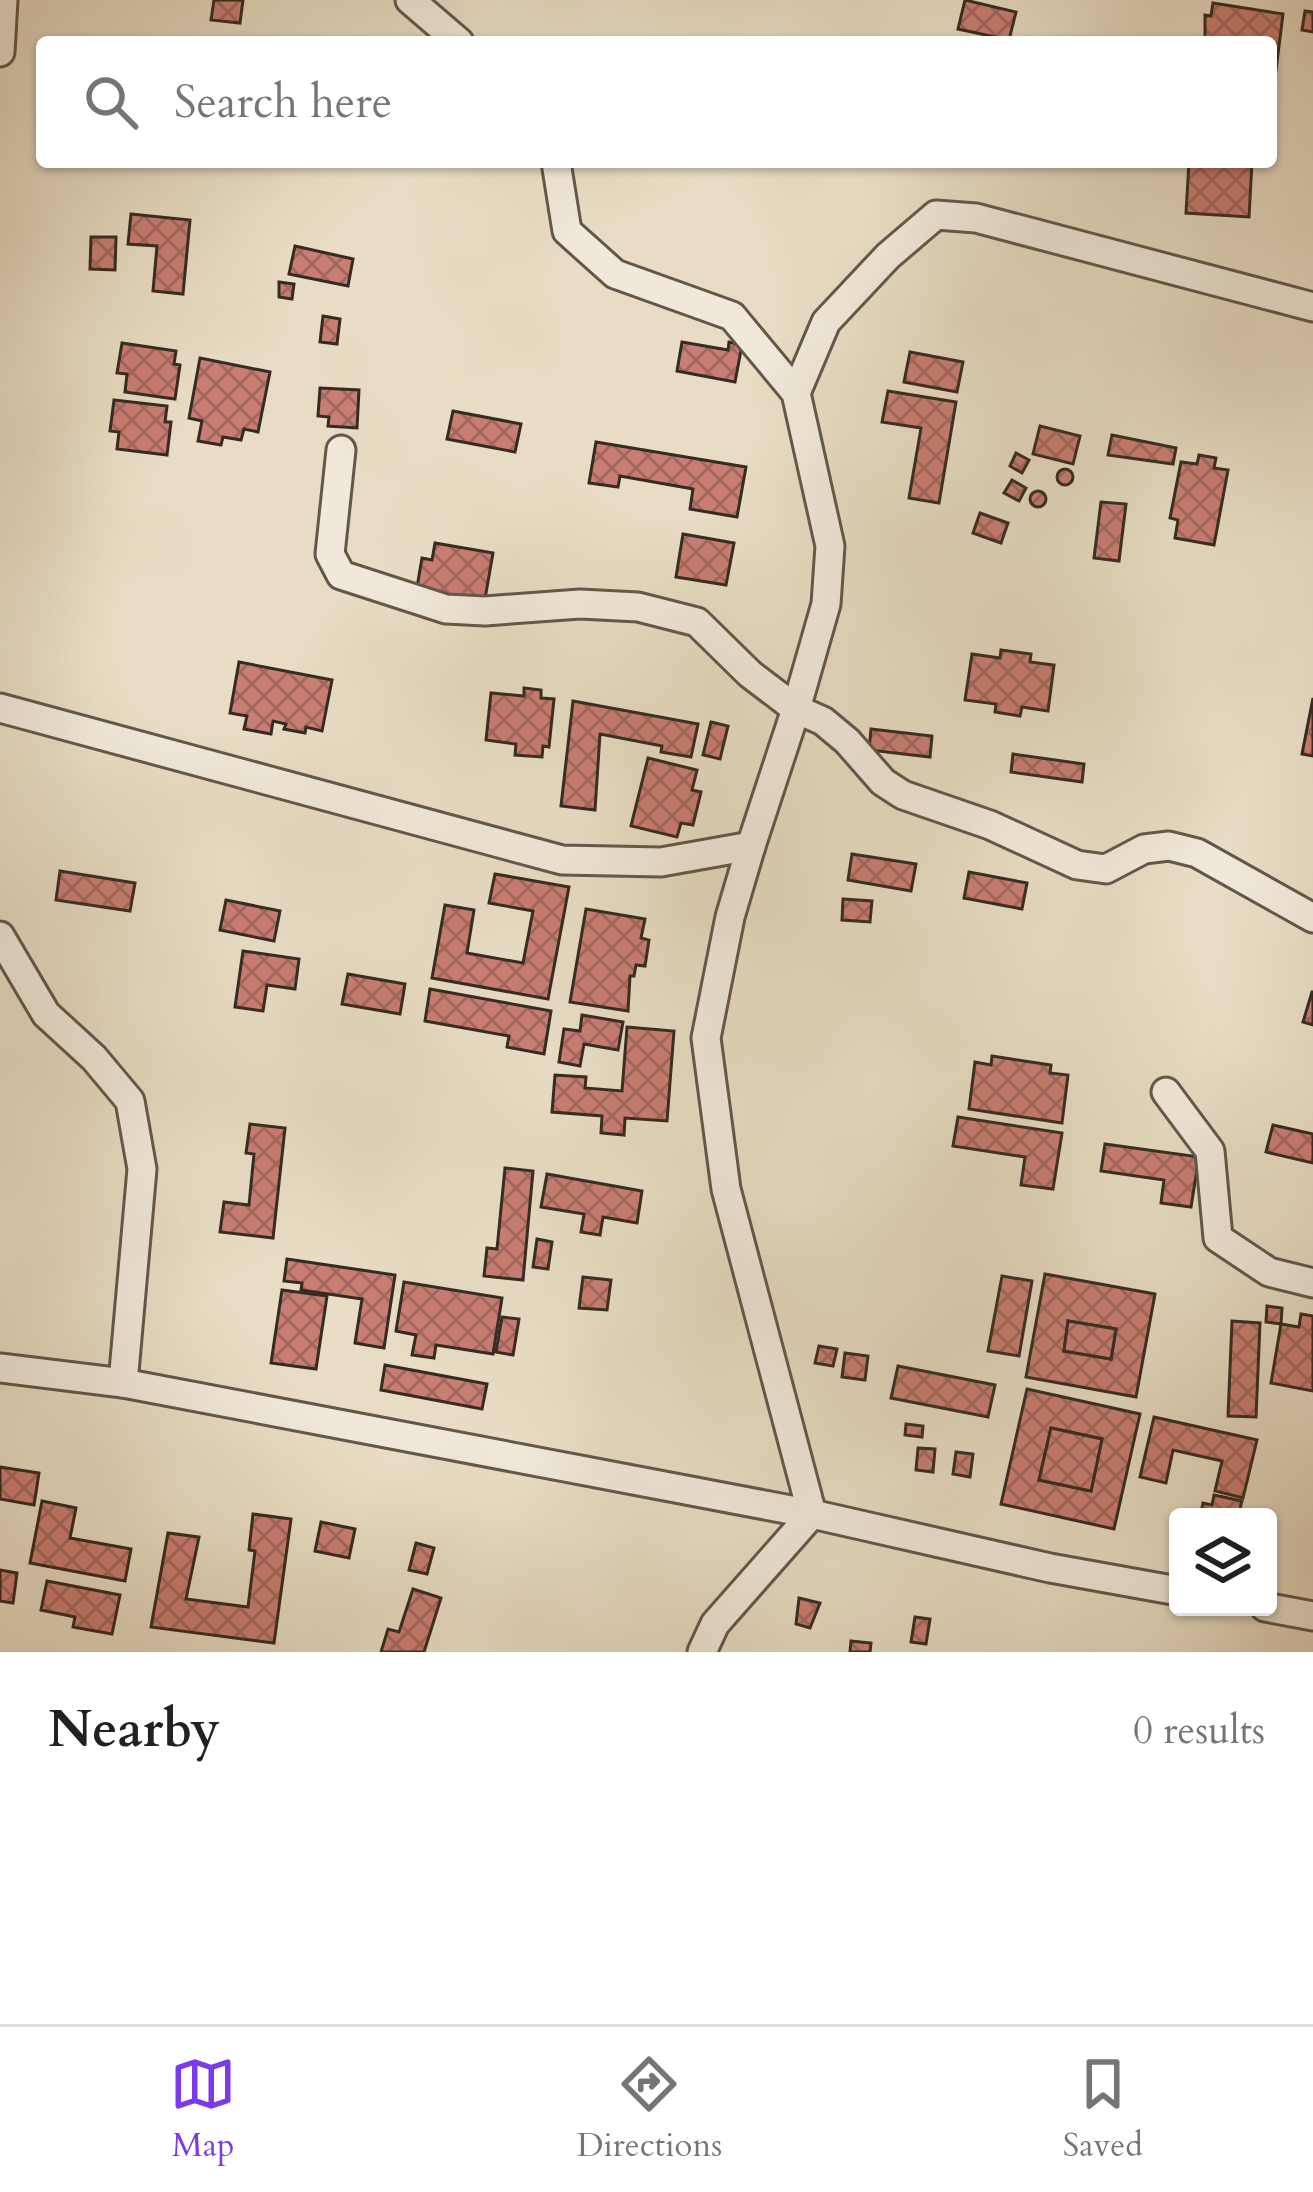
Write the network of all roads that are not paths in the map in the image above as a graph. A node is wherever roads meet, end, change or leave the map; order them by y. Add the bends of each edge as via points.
1 (3, 0) edge
2 (410, 0) edge
3 (452, 36) edge
4 (0, 52) edge
5 (557, 168) edge
6 (1313, 307) edge
7 (796, 393) junction
8 (341, 450) dead end
9 (0, 708) edge
10 (796, 709) junction
11 (751, 846) junction
12 (1313, 918) edge
13 (0, 936) edge
14 (1166, 1092) dead end
15 (1313, 1283) edge
16 (0, 1368) edge
17 (123, 1383) junction
18 (812, 1514) junction
19 (1169, 1589) edge
20 (1277, 1609) edge
21 (1313, 1616) edge
22 (702, 1652) edge

1 - 4 street
2 - 3 street
5 - 7 street via 567,231 615,274 732,316
6 - 7 street via 976,218 936,215 826,322
7 - 10 street via 830,546 826,604
8 - 10 street via 330,554 341,575 446,609 638,607 697,622
9 - 11 street via 562,860 661,862
10 - 11 street
10 - 12 street via 824,721 903,795 1077,866 1106,869 1168,846 1198,853
11 - 18 street via 706,1038 726,1190
13 - 17 street via 46,1014 130,1101 142,1169
14 - 15 street via 1210,1151 1218,1238 1269,1272
16 - 17 street
17 - 18 street
18 - 19 street
18 - 22 street via 715,1624
20 - 21 street

